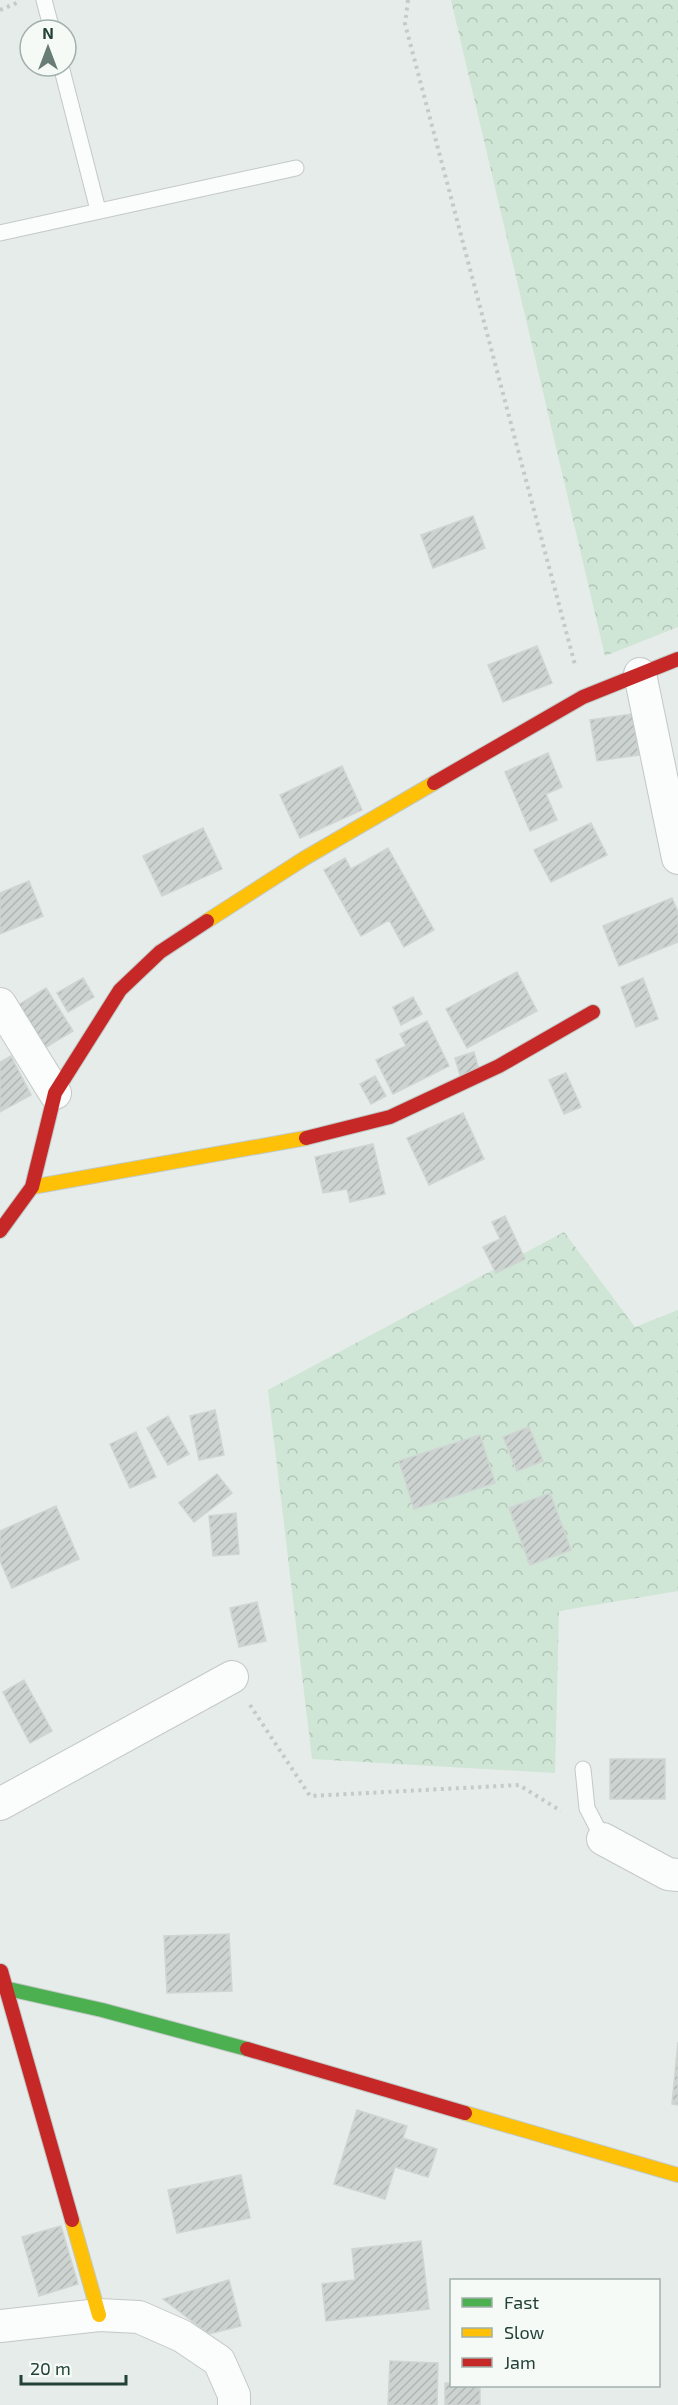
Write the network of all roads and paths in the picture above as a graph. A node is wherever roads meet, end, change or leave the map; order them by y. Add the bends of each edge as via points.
1 (26, 0) edge
2 (44, 0) edge
3 (408, 0) edge
4 (0, 10) edge
5 (49, 18) edge
6 (64, 78) edge
7 (296, 168) dead end
8 (98, 210) junction
9 (0, 233) edge
10 (678, 659) edge
11 (640, 674) junction
12 (584, 697) junction
13 (678, 858) edge
14 (0, 1004) edge
15 (593, 1012) dead end
16 (55, 1093) junction
17 (32, 1187) junction
18 (0, 1231) edge
19 (232, 1677) joint
20 (583, 1769) dead end
21 (0, 1804) edge
22 (603, 1839) junction
23 (678, 1875) edge
24 (0, 1969) edge
25 (4, 1988) edge
26 (678, 2175) edge
27 (99, 2315) junction
28 (0, 2326) edge
29 (234, 2405) edge

1 - 4 path
2 - 5 lane
3 - 12 path via 405,24
6 - 8 lane
7 - 8 lane
8 - 9 lane
10 - 11 street
11 - 12 street
11 - 13 street
12 - 16 street via 305,858 160,952 120,990
14 - 16 street
15 - 17 street via 499,1066 390,1117 298,1140
16 - 17 street
17 - 18 street
19 - 21 street
19 - 22 path via 310,1796 519,1785
20 - 22 lane via 587,1808
22 - 23 street via 668,1874
24 - 25 street
25 - 26 street via 210,2038
25 - 27 street
27 - 28 street
27 - 29 street via 139,2317 182,2336 219,2361 234,2395

